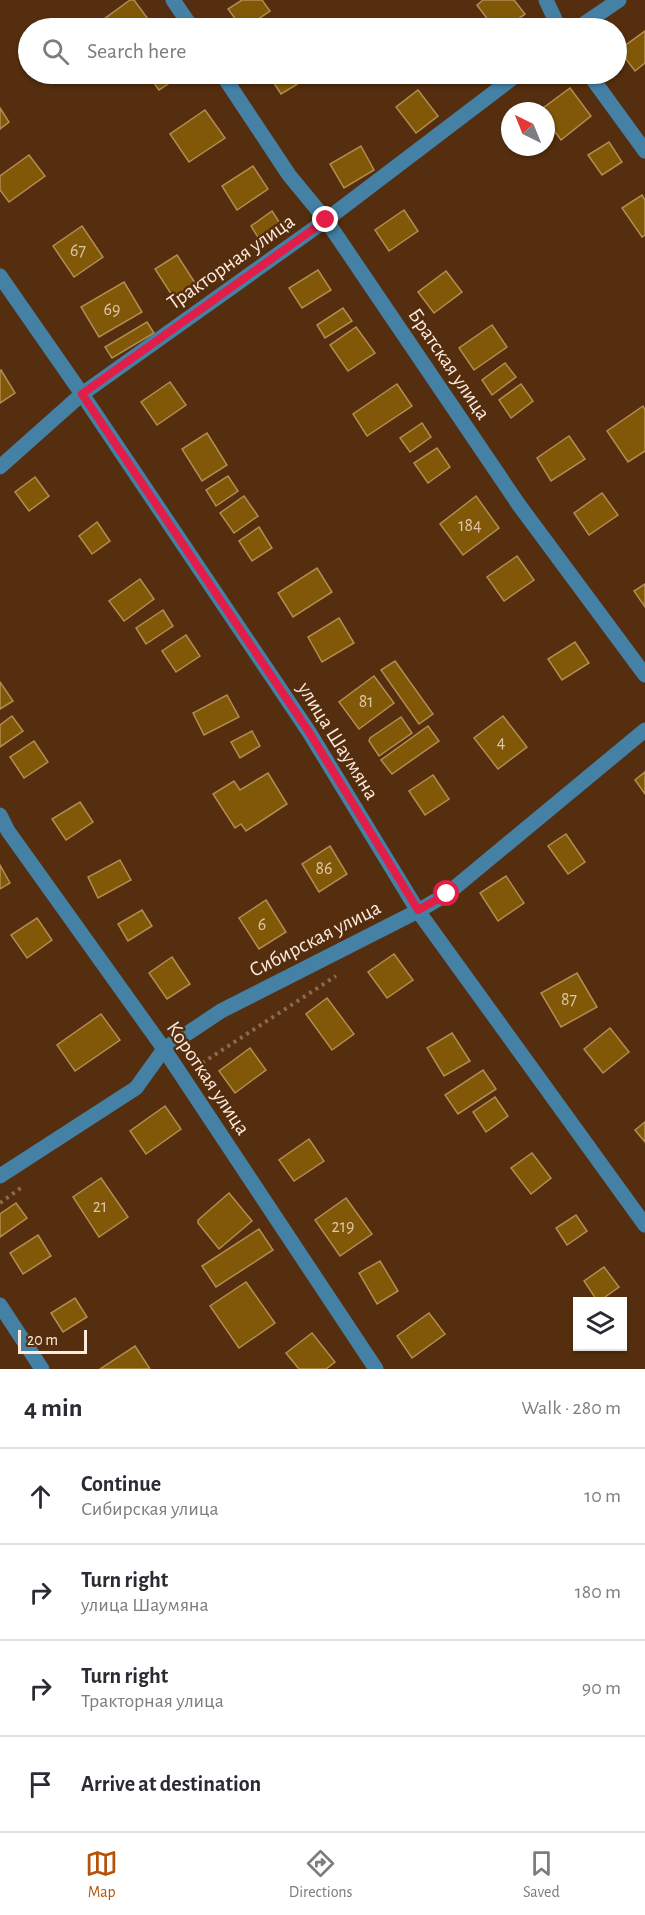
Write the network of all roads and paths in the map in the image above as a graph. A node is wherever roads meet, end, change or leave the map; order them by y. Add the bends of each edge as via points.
1 (173, 0) edge
2 (546, 0) edge
3 (619, 0) edge
4 (185, 18) edge
5 (554, 18) edge
6 (593, 18) edge
7 (229, 84) edge
8 (505, 84) edge
9 (596, 84) edge
10 (645, 151) edge
11 (326, 220) junction
12 (0, 276) edge
13 (82, 394) junction
14 (0, 466) edge
15 (645, 675) edge
16 (645, 730) edge
17 (0, 815) edge
18 (418, 910) junction
19 (337, 976) dead end
20 (164, 1049) junction
21 (182, 1076) junction
22 (0, 1176) edge
23 (27, 1184) dead end
24 (0, 1203) edge
25 (645, 1225) edge
26 (0, 1305) edge
27 (42, 1369) edge
28 (376, 1369) edge

1 - 4 street
2 - 5 street
3 - 6 street
7 - 11 street, Братская улица via 290,176
8 - 11 street, Тракторная улица
9 - 10 street
11 - 13 street, Тракторная улица
11 - 15 street, Братская улица via 519,505
12 - 13 street, улица Шаумяна
13 - 14 street, Тракторная улица
13 - 18 street, улица Шаумяна via 309,732
16 - 18 street, Сибирская улица via 447,894
17 - 20 street, Короткая улица
18 - 20 street, Сибирская улица via 221,1011
18 - 25 street, улица Шаумяна
19 - 21 path
20 - 21 street, Короткая улица
20 - 22 street, Сибирская улица via 136,1088
21 - 28 street, Короткая улица
23 - 24 path
26 - 27 street

